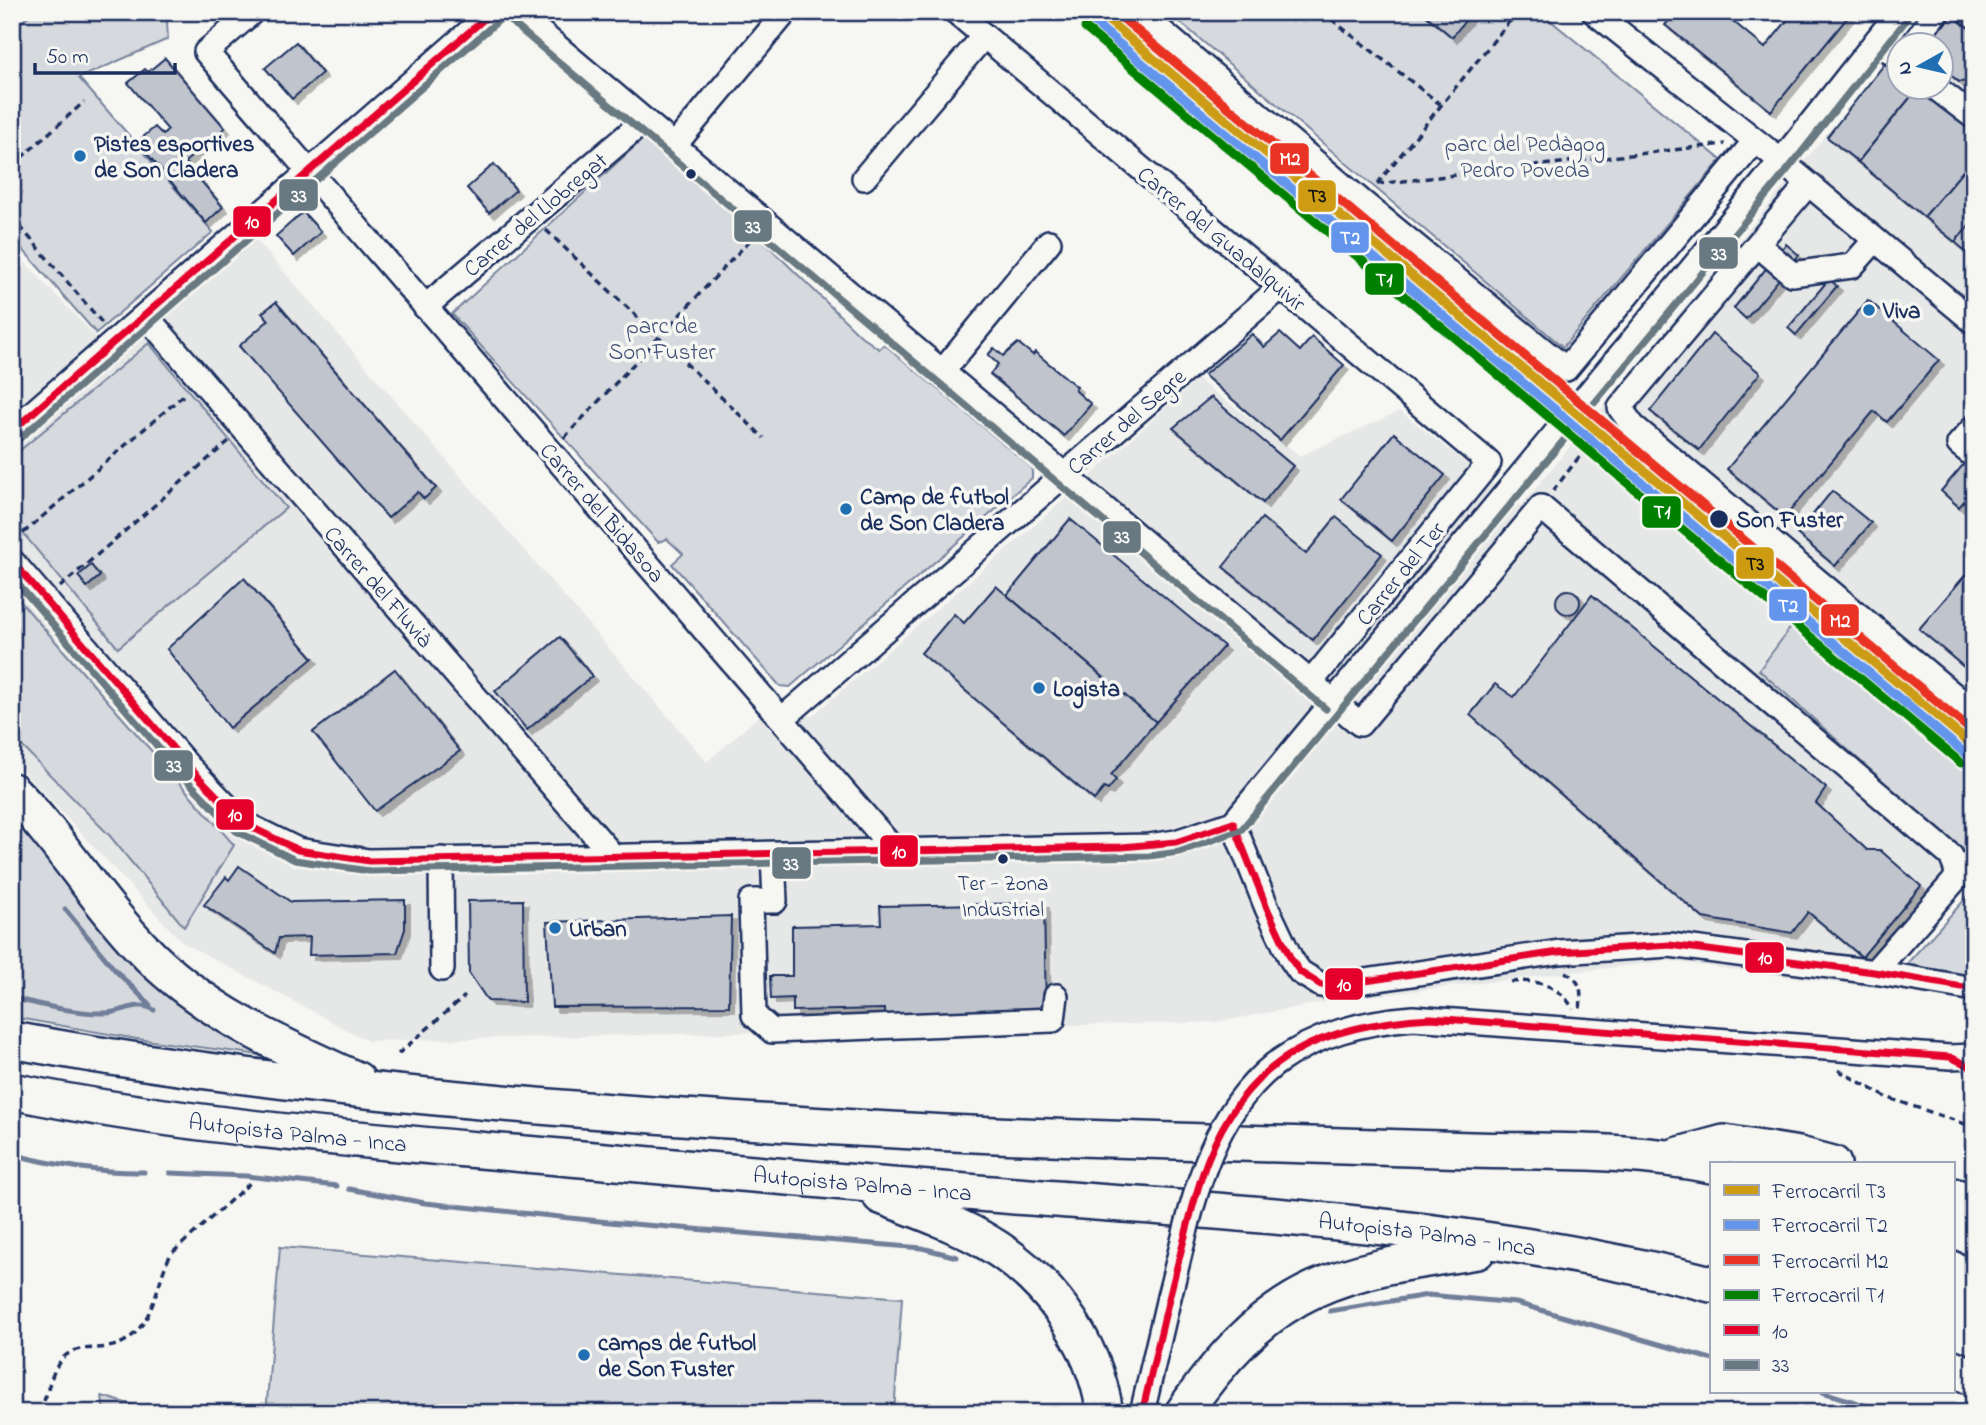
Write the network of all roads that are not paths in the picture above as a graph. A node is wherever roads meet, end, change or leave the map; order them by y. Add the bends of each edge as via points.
1 (248, 12) edge
2 (492, 12) edge
3 (516, 12) edge
4 (956, 12) edge
5 (1139, 12) edge
6 (1594, 12) edge
7 (1899, 12) edge
8 (1936, 12) edge
9 (1969, 12) edge
10 (784, 14) edge
11 (1974, 16) edge
12 (1922, 32) edge
13 (984, 36) junction
14 (1877, 40) junction
15 (1884, 46) edge
16 (1954, 83) edge
17 (1974, 93) edge
18 (1954, 102) edge
19 (1974, 117) edge
20 (644, 121) junction
21 (1755, 141) junction
22 (674, 146) junction
23 (1781, 161) junction
24 (309, 173) junction
25 (864, 177) dead end
26 (1808, 184) junction
27 (1875, 240) junction
28 (1049, 242) dead end
29 (1758, 245) junction
30 (1280, 288) junction
31 (425, 307) junction
32 (146, 316) junction
33 (1974, 322) edge
34 (942, 372) junction
35 (1974, 427) edge
36 (12, 431) edge
37 (1974, 456) edge
38 (1489, 463) joint
39 (1063, 474) junction
40 (12, 561) edge
41 (1311, 682) junction
42 (1333, 701) junction
43 (1974, 712) edge
44 (782, 719) junction
45 (12, 791) edge
46 (1233, 823) junction
47 (896, 852) junction
48 (773, 854) junction
49 (613, 856) junction
50 (441, 859) junction
51 (442, 969) dead end
52 (1874, 972) junction
53 (1974, 989) edge
54 (1056, 996) dead end
55 (12, 1040) edge
56 (1974, 1056) edge
57 (1950, 1058) junction
58 (1974, 1068) edge
59 (12, 1091) edge
60 (382, 1091) junction
61 (1672, 1157) junction
62 (1825, 1162) edge
63 (1710, 1165) edge
64 (838, 1181) junction
65 (1954, 1196) edge
66 (1974, 1202) edge
67 (1954, 1229) edge
68 (1974, 1238) edge
69 (1516, 1245) junction
70 (1710, 1284) edge
71 (1954, 1368) edge
72 (1974, 1378) edge
73 (1105, 1413) edge
74 (1142, 1413) edge
75 (1183, 1413) edge

1 - 24 street, Carrer del Bidasoa via 206,52
2 - 24 street
3 - 20 street
4 - 13 street, Carrer del Guadalquivir
5 - 21 street via 1566,369
6 - 21 street
7 - 14 street, Carrer del Ter
8 - 12 street
9 - 11 street
10 - 22 street
13 - 25 street
13 - 30 street, Carrer del Guadalquivir
14 - 15 street
14 - 23 street, Carrer del Ter
16 - 17 street via 1970,97
18 - 19 street
20 - 22 street
20 - 31 street, Carrer del Llobregat
21 - 23 street
22 - 34 street
23 - 26 street
23 - 42 street, Carrer del Ter
24 - 31 street, Carrer del Bidasoa
24 - 32 street
26 - 27 street
26 - 29 street
27 - 29 street via 1852,266 1792,274
27 - 33 street
28 - 34 street
29 - 43 street via 1620,408 1633,426
30 - 38 street, Carrer del Guadalquivir
30 - 39 street, Carrer del Segre
31 - 44 street, Carrer del Bidasoa
32 - 36 street
32 - 49 street, Carrer del Fluvià
34 - 39 street
35 - 37 street via 1959,444
38 - 41 street, Carrer del Ter
39 - 41 street
39 - 44 street, Carrer del Segre
40 - 50 street, Carrer del Ter via 243,823 298,850 369,861
41 - 42 street
42 - 46 street, Carrer del Ter
42 - 52 street via 1360,724 1541,507 1951,856 1955,880
44 - 47 street, Carrer del Bidasoa
45 - 60 highway via 118,922 176,979 234,1021
46 - 47 street, Carrer del Ter via 1149,846
46 - 52 street via 1291,959 1300,972 1321,985 1559,952 1670,945
47 - 48 street, Carrer del Ter
48 - 49 street, Carrer del Ter
48 - 54 street via 775,901 751,901 754,1015 772,1031 1053,1020
49 - 50 street, Carrer del Ter
50 - 51 street
52 - 53 street
55 - 60 highway, Autopista Palma - Inca via 198,1071
56 - 57 street
57 - 58 street
57 - 74 street, bridge via 1431,1018 1360,1024 1334,1032 1275,1064 1242,1096 1226,1120 1193,1204
59 - 64 highway, Autopista Palma - Inca via 290,1132
60 - 61 highway, Autopista Palma - Inca via 904,1130
61 - 62 highway via 1724,1143
61 - 63 highway, Autopista Palma - Inca
64 - 69 highway, Autopista Palma - Inca via 1162,1206
64 - 73 highway via 957,1227 1016,1262 1049,1294 1076,1330 1093,1364
65 - 66 highway
67 - 68 highway
69 - 70 highway, Autopista Palma - Inca via 1640,1266
69 - 75 highway via 1409,1262 1315,1289 1279,1310 1237,1344
71 - 72 highway

